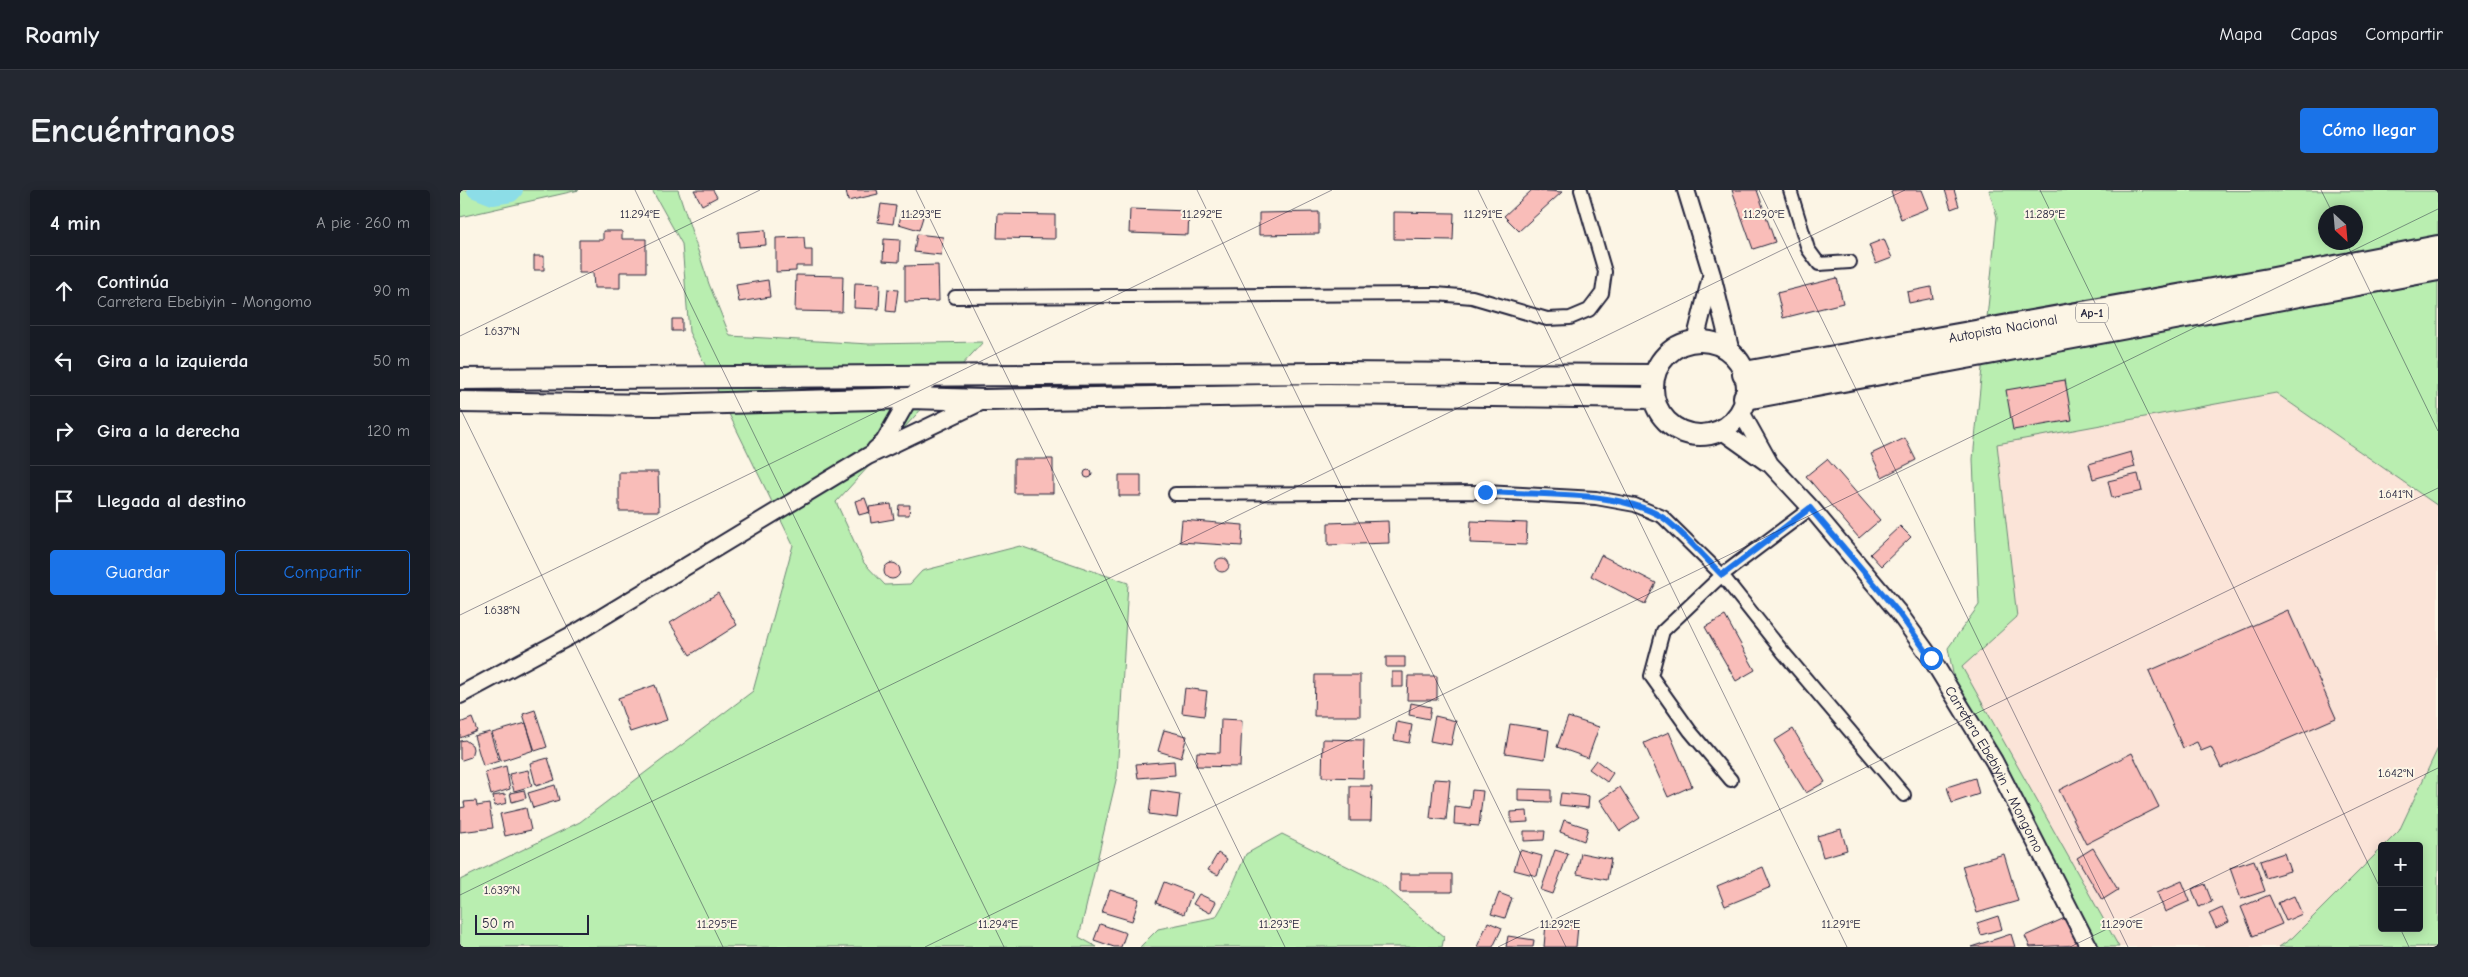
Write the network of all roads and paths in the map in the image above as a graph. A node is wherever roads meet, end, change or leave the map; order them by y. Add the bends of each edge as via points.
1 (1580, 190) edge
2 (1686, 190) edge
3 (1790, 190) edge
4 (2438, 248) edge
5 (1850, 262) dead end
6 (2438, 268) edge
7 (1712, 275) junction
8 (955, 297) dead end
9 (1695, 341) junction
10 (1731, 352) junction
11 (1745, 374) junction
12 (1655, 375) junction
13 (933, 376) junction
14 (460, 379) edge
15 (909, 398) junction
16 (1654, 398) junction
17 (985, 400) junction
18 (460, 402) edge
19 (1744, 405) junction
20 (1721, 430) junction
21 (868, 456) junction
22 (1770, 464) junction
23 (1174, 494) dead end
24 (1810, 508) junction
25 (1722, 575) junction
26 (460, 695) edge
27 (1731, 780) dead end
28 (1904, 795) dead end
29 (2088, 947) edge

1 - 8 street via 1605,272 1602,293 1589,310 1570,318 1547,319 1472,297 1436,294
2 - 7 street
3 - 5 street via 1808,249 1819,264
4 - 11 highway, Autopista Nacional / Ap-1
6 - 19 highway, Autopista Nacional / Ap-1
7 - 9 street
7 - 10 street
9 - 10 main road via 1708,341
9 - 12 main road via 1684,343 1666,356
10 - 11 main road
11 - 19 main road
12 - 13 main road
12 - 16 main road
13 - 14 main road
13 - 15 street
15 - 17 main road
15 - 18 main road via 656,405
15 - 21 street via 884,442
16 - 17 main road via 1328,394
16 - 20 main road via 1663,417 1680,430 1700,435
17 - 21 street
19 - 20 main road via 1732,422
19 - 22 street, Carretera Ebebiyin - Mongomo
20 - 22 street, Carretera Ebebiyin - Mongomo
21 - 26 street via 581,630
22 - 24 street, Carretera Ebebiyin - Mongomo
23 - 25 street via 1485,492 1596,498 1635,505 1663,517
24 - 25 street
24 - 29 street, Carretera Ebebiyin - Mongomo via 1898,612 1931,658 1994,761
25 - 27 street via 1663,630 1651,676 1690,731
25 - 28 street

